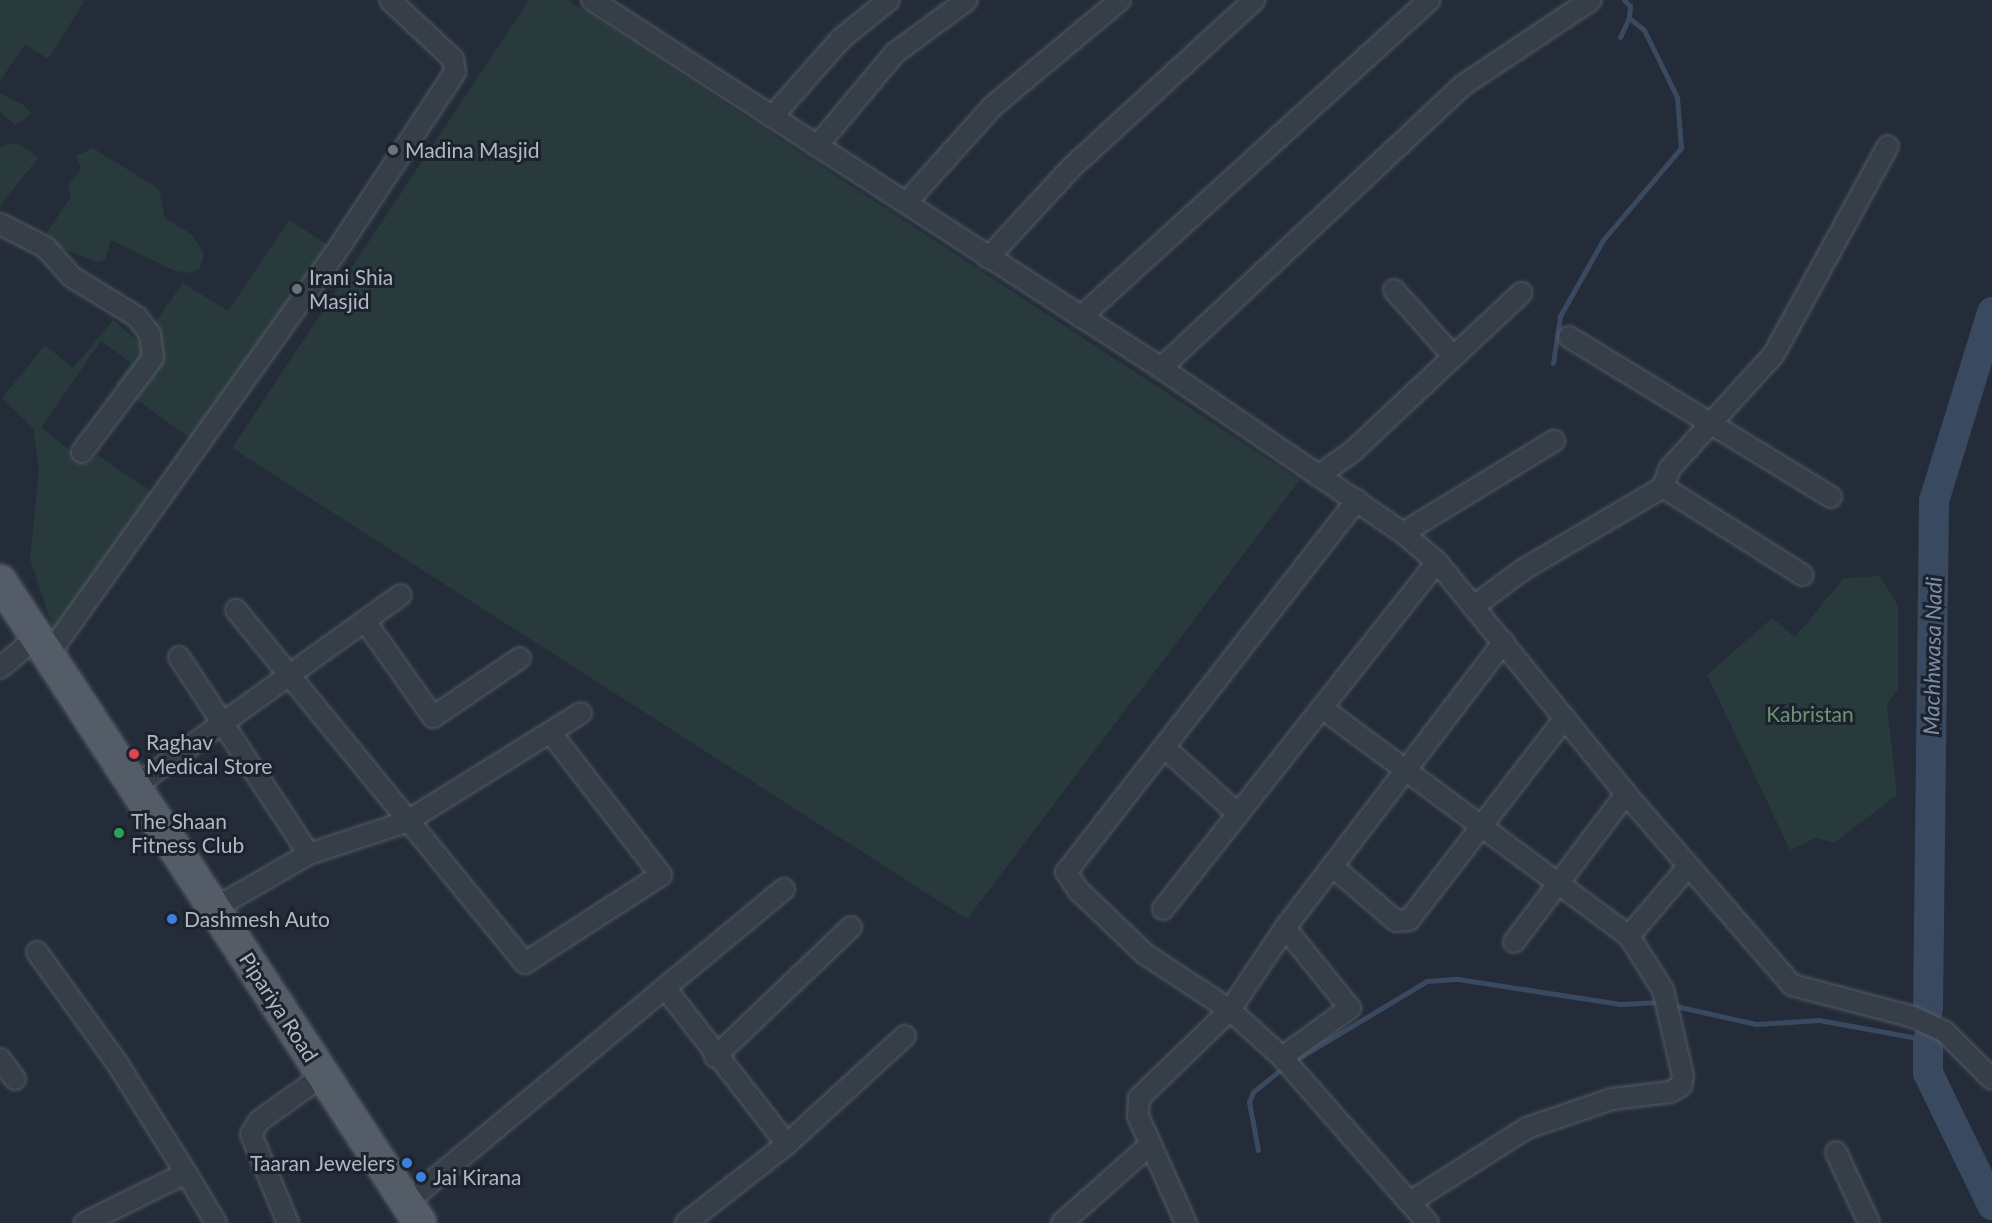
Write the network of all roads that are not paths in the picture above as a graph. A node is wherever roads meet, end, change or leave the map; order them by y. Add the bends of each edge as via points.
1 (390, 0) edge
2 (592, 0) edge
3 (889, 0) edge
4 (967, 0) edge
5 (1254, 0) edge
6 (1429, 0) edge
7 (1591, 0) edge
8 (1110, 4) edge
9 (772, 117) junction
10 (816, 146) junction
11 (1888, 146) dead end
12 (906, 203) junction
13 (5, 220) edge
14 (988, 258) junction
15 (1394, 290) dead end
16 (1521, 293) dead end
17 (1081, 317) junction
18 (1569, 337) dead end
19 (1453, 356) junction
20 (1161, 368) junction
21 (1709, 423) junction
22 (1554, 441) dead end
23 (82, 452) dead end
24 (1318, 476) junction
25 (1663, 487) junction
26 (1831, 497) dead end
27 (1357, 500) junction
28 (1403, 533) junction
29 (1437, 562) junction
30 (1803, 576) dead end
31 (0, 581) edge
32 (401, 595) dead end
33 (0, 598) edge
34 (1474, 606) junction
35 (236, 610) dead end
36 (365, 621) junction
37 (1504, 642) junction
38 (39, 645) junction
39 (179, 657) dead end
40 (520, 658) dead end
41 (0, 668) edge
42 (287, 677) junction
43 (1322, 708) junction
44 (581, 713) dead end
45 (1565, 718) junction
46 (225, 724) junction
47 (550, 732) junction
48 (1164, 747) junction
49 (1403, 770) junction
50 (135, 786) junction
51 (1626, 794) junction
52 (1238, 814) junction
53 (406, 822) junction
54 (1482, 831) junction
55 (309, 854) junction
56 (1332, 866) junction
57 (1688, 867) junction
58 (1557, 885) junction
59 (784, 889) dead end
60 (215, 909) junction
61 (1163, 909) dead end
62 (851, 927) dead end
63 (1285, 928) junction
64 (1629, 936) junction
65 (1514, 942) dead end
66 (37, 952) dead end
67 (665, 988) junction
68 (1230, 1010) junction
69 (905, 1036) dead end
70 (715, 1057) junction
71 (0, 1059) edge
72 (1287, 1062) junction
73 (15, 1079) dead end
74 (1992, 1079) edge
75 (315, 1081) junction
76 (788, 1144) junction
77 (1151, 1144) junction
78 (1836, 1152) dead end
79 (186, 1173) junction
80 (1410, 1202) junction
81 (412, 1216) edge
82 (86, 1223) edge
83 (216, 1223) edge
84 (288, 1223) edge
85 (686, 1223) edge
86 (1062, 1223) edge
87 (1186, 1223) edge
88 (1428, 1223) edge
89 (1869, 1223) edge

1 - 38 street via 453,59 455,72 334,255
2 - 9 street
3 - 9 street via 842,38
4 - 10 street via 895,53
5 - 14 street via 1073,166
6 - 17 street
7 - 20 street via 1465,84
8 - 12 street via 993,106
9 - 10 street
10 - 12 street
11 - 21 street via 1774,354
12 - 14 street
13 - 23 street via 45,247 72,277 137,317 150,334 153,358
14 - 17 street
15 - 19 street
16 - 19 street
17 - 20 street
18 - 21 street
19 - 24 street via 1353,451
20 - 24 street
21 - 25 street via 1670,468
21 - 26 street
22 - 28 street
24 - 27 street
25 - 30 street
25 - 34 street via 1524,569
27 - 28 street
27 - 48 street
28 - 29 street
29 - 34 street
29 - 43 street
31 - 38 main road, Pipariya Road
32 - 36 street
33 - 38 main road, Pipariya Road
34 - 37 street
35 - 42 street
36 - 40 street via 433,717
36 - 42 street
37 - 45 street
37 - 49 street
38 - 41 street
38 - 50 main road, Pipariya Road
38 - 75 main road, Pipariya Road
39 - 46 street
42 - 46 street
42 - 53 street
43 - 49 street
43 - 52 street
44 - 47 street
45 - 51 street
45 - 54 street
46 - 50 street
46 - 55 street
47 - 53 street
47 - 53 street via 661,875 527,962
48 - 52 street
48 - 68 street via 1066,872 1078,890 1145,954
49 - 54 street
49 - 56 street
50 - 60 main road, Pipariya Road
51 - 57 street
51 - 58 street
52 - 61 street
53 - 55 street
54 - 56 street via 1406,921 1396,921
54 - 58 street
55 - 60 street
56 - 63 street
57 - 64 street
57 - 74 street via 1792,985 1913,1017 1945,1032
58 - 64 street
58 - 65 street
59 - 67 street
60 - 81 main road, Pipariya Road
62 - 70 street
63 - 68 street
63 - 72 street via 1350,1008
64 - 80 street via 1666,1003 1684,1080 1678,1089 1612,1098 1527,1128
66 - 79 street via 117,1063
67 - 70 street
67 - 81 street
68 - 72 street
68 - 77 street via 1139,1098 1138,1116
69 - 76 street
70 - 76 street
71 - 73 street
72 - 80 street
75 - 81 main road, Pipariya Road
75 - 84 street via 259,1121 251,1134
76 - 85 street
77 - 86 street
77 - 87 street
78 - 89 street
79 - 82 street
79 - 83 street
80 - 88 street

